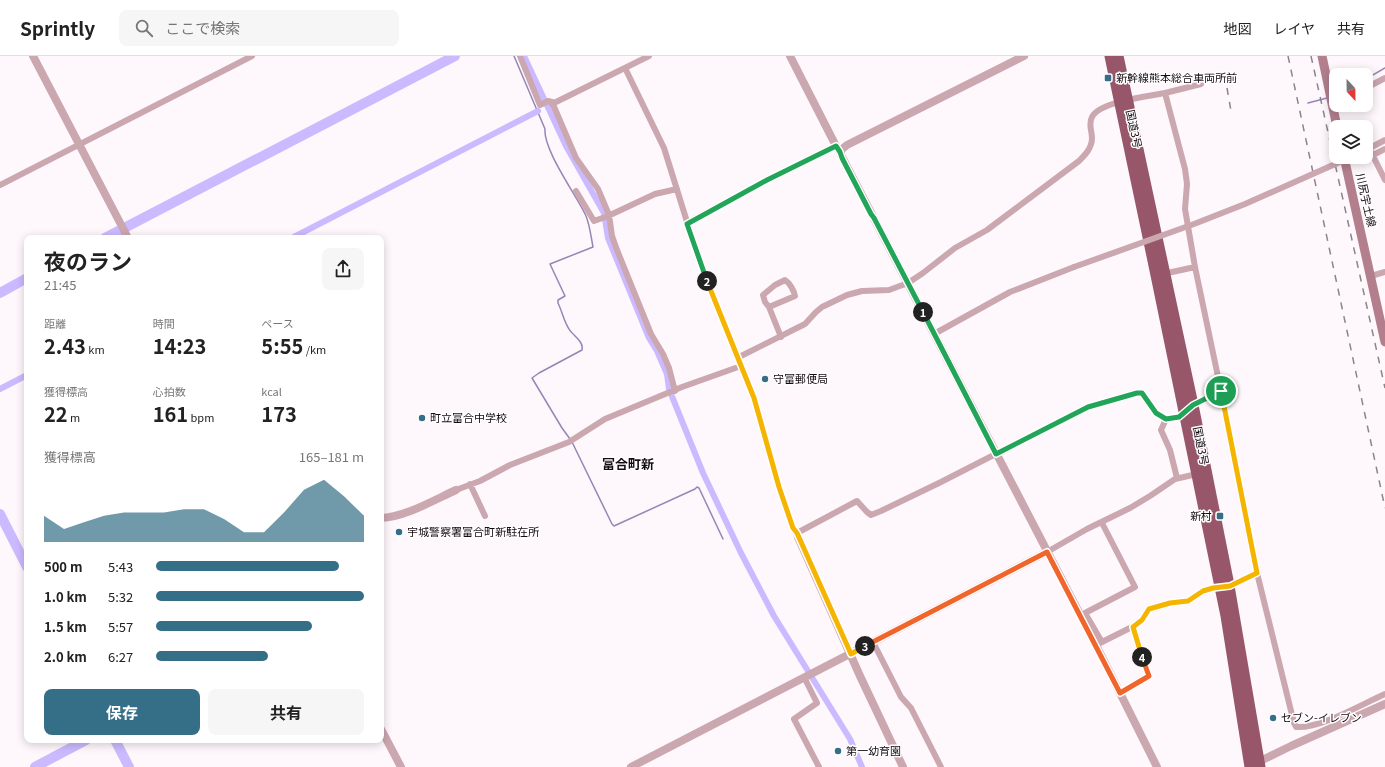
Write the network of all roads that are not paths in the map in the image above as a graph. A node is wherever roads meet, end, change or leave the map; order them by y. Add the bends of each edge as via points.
1 (252, 56) edge
2 (520, 56) edge
3 (649, 56) edge
4 (790, 56) edge
5 (1024, 56) edge
6 (1110, 56) edge
7 (1118, 56) edge
8 (1322, 56) edge
9 (37, 62) edge
10 (625, 68) junction
11 (1385, 78) edge
12 (1329, 83) edge
13 (1201, 84) dead end
14 (1373, 84) edge
15 (1165, 93) junction
16 (1124, 101) junction
17 (548, 103) junction
18 (1385, 140) edge
19 (80, 145) junction
20 (838, 149) junction
21 (1373, 149) edge
22 (1385, 149) edge
23 (1373, 151) edge
24 (1373, 159) edge
25 (1335, 164) edge
26 (1346, 164) edge
27 (1385, 180) edge
28 (0, 185) edge
29 (677, 189) junction
30 (576, 191) dead end
31 (606, 216) junction
32 (687, 224) junction
33 (126, 235) edge
34 (1195, 267) junction
35 (1385, 272) edge
36 (1161, 274) junction
37 (1371, 276) junction
38 (908, 283) junction
39 (769, 306) junction
40 (1383, 325) edge
41 (781, 337) junction
42 (937, 338) junction
43 (1385, 342) edge
44 (737, 358) junction
45 (741, 366) junction
46 (1221, 391) junction
47 (671, 392) junction
48 (1189, 408) junction
49 (1166, 419) junction
50 (996, 454) junction
51 (1197, 474) junction
52 (1177, 478) junction
53 (470, 484) junction
54 (456, 490) joint
55 (485, 516) dead end
56 (384, 518) edge
57 (1102, 522) junction
58 (798, 535) junction
59 (1047, 552) junction
60 (1257, 573) junction
61 (1225, 587) junction
62 (1133, 627) junction
63 (873, 642) junction
64 (1099, 644) junction
65 (851, 654) junction
66 (808, 676) junction
67 (1120, 693) junction
68 (1385, 694) edge
69 (1385, 704) edge
70 (384, 735) edge
71 (1253, 766) edge
72 (401, 767) edge
73 (631, 767) edge
74 (819, 767) edge
75 (903, 767) edge
76 (941, 767) edge
77 (1157, 767) edge

1 - 19 street
2 - 17 street via 540,105
3 - 10 street
4 - 20 street
5 - 20 street
6 - 16 highway, 国道3号
7 - 16 highway, 国道3号
8 - 12 main road
9 - 19 street
10 - 17 street
10 - 29 street via 664,148
11 - 14 street
13 - 15 street
15 - 16 street
15 - 34 street via 1185,169 1185,208
16 - 36 highway, 国道3号
16 - 38 street via 1106,106 1092,116 1091,145 1079,161 987,230 955,248
17 - 31 street via 576,158 598,190
18 - 21 street
19 - 28 street
19 - 33 street
20 - 32 street via 767,180
20 - 38 street
22 - 23 street
24 - 27 street
25 - 42 street, bridge via 1245,204 1010,292
26 - 37 main road, 川尻宇土線
29 - 31 street via 654,194
29 - 32 street
30 - 31 street via 594,221
31 - 47 street via 616,250 651,334 669,368
32 - 44 street
34 - 36 street
34 - 46 street
35 - 37 street
36 - 48 highway, 国道3号
37 - 40 main road, 川尻宇土線
38 - 41 street via 889,290 862,291 847,295 822,307 805,324
38 - 42 street
39 - 39 street via 763,294 779,282 789,282 794,297
39 - 41 street
40 - 43 main road, 川尻宇土線
41 - 44 street
42 - 50 street
44 - 45 street
45 - 47 street
45 - 58 street via 754,398 779,487 793,528
46 - 48 street
46 - 60 street
47 - 53 street via 605,419 569,442
48 - 49 street via 1179,417
48 - 51 highway, 国道3号
48 - 61 highway, 国道3号
49 - 50 street via 1156,413 1142,393 1137,393 1088,407
49 - 52 street via 1161,430 1170,450
50 - 58 street via 871,515 857,500
50 - 59 street
51 - 52 street
51 - 61 highway, 国道3号
52 - 57 street via 1130,508
53 - 54 street
53 - 55 street
54 - 56 street via 400,515
57 - 59 street
57 - 64 street via 1135,587 1085,613
58 - 65 street
59 - 63 street
59 - 64 street
60 - 61 street
60 - 68 street via 1296,726 1305,727 1329,719
61 - 62 street via 1203,591 1188,601 1149,609 1142,620
61 - 71 highway, 国道3号
62 - 64 street
62 - 67 street via 1149,676
63 - 65 street
63 - 76 street
64 - 67 street
65 - 66 street
65 - 75 street
66 - 73 street
66 - 74 street via 812,696 817,703 794,719
67 - 77 street
69 - 71 street
70 - 72 street

